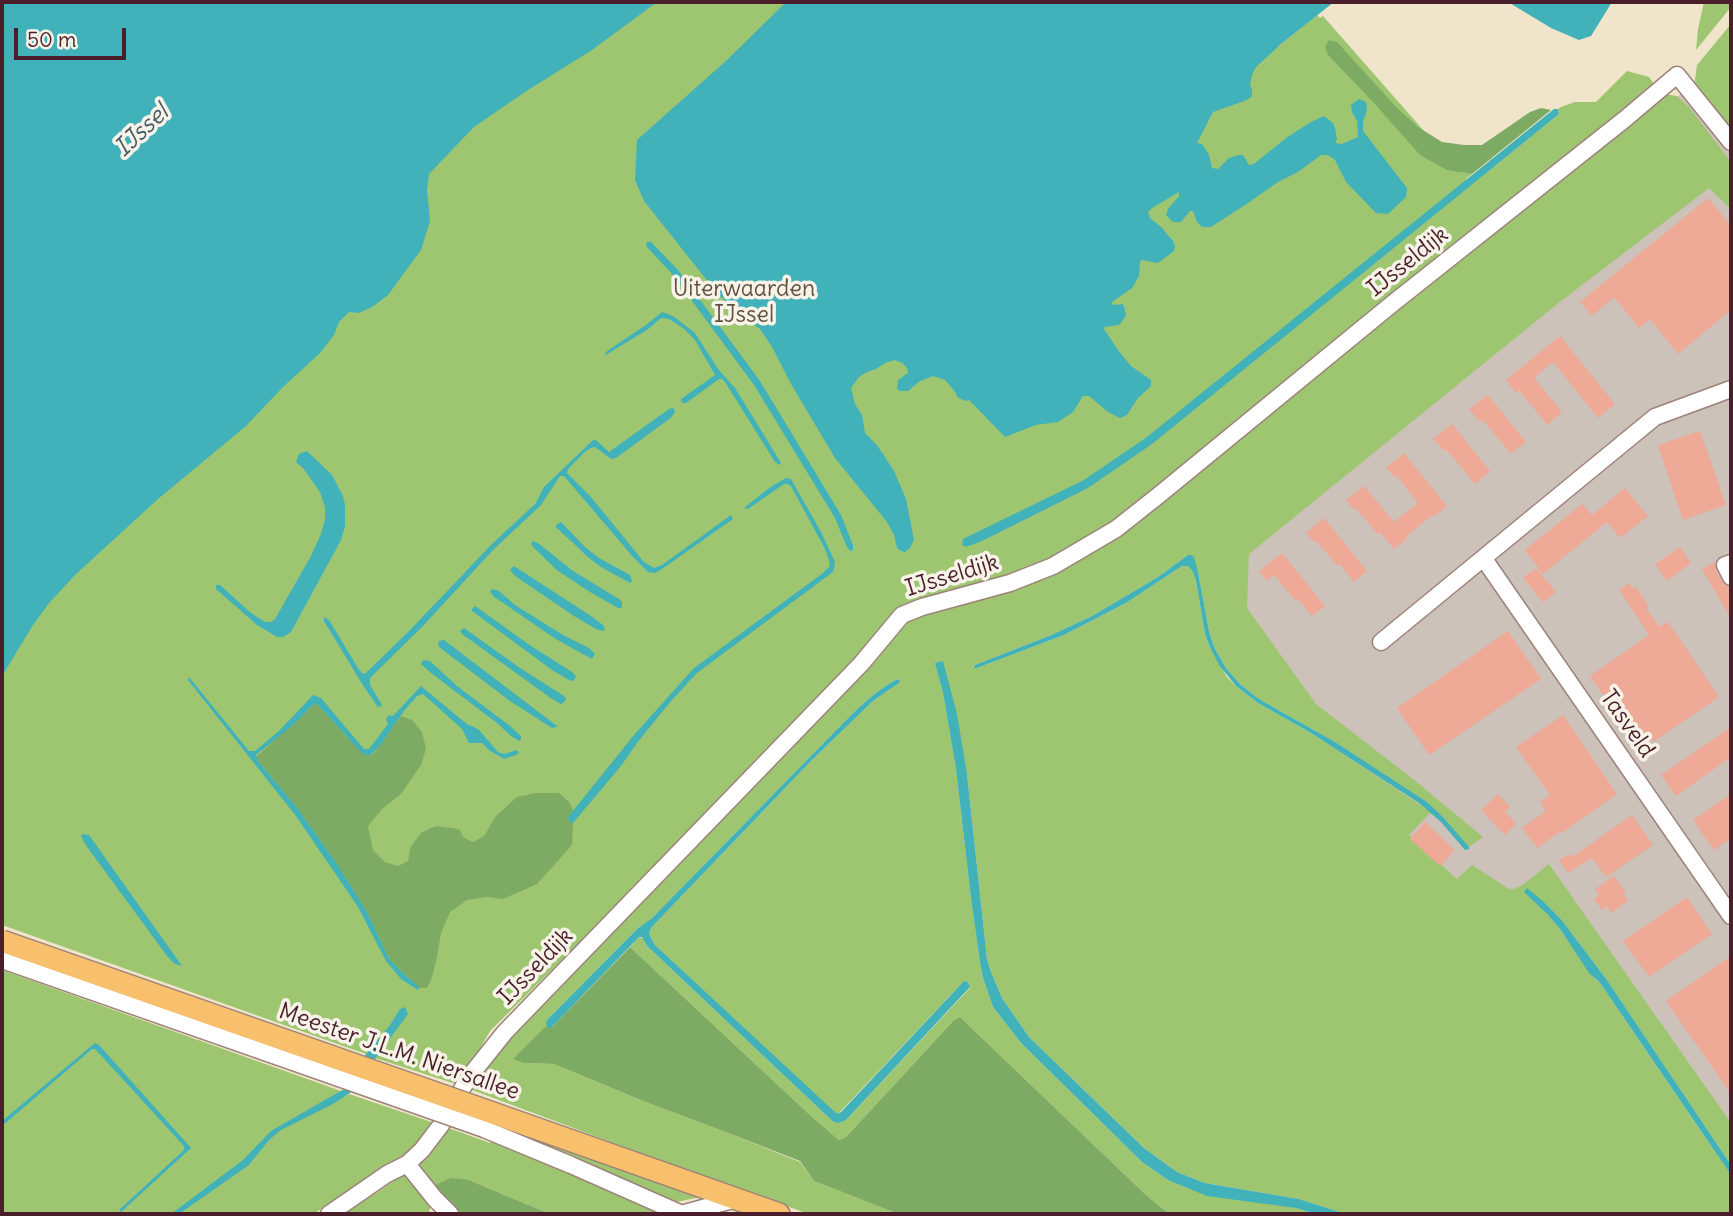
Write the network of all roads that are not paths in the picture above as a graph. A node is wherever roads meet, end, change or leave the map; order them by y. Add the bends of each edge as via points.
1 (1731, 142) edge
2 (1731, 389) edge
3 (1484, 559) junction
4 (1731, 563) edge
5 (1731, 577) edge
6 (1381, 642) dead end
7 (1731, 916) edge
8 (2, 941) edge
9 (2, 960) edge
10 (487, 1120) junction
11 (407, 1164) junction
12 (736, 1199) junction
13 (329, 1214) edge
14 (450, 1214) edge
15 (681, 1214) edge
16 (779, 1214) edge

1 - 11 street, IJsseldijk via 1677,75 1116,529 1053,566 902,615 861,664 505,1032 469,1077 432,1139
2 - 3 street via 1656,417
3 - 6 street
3 - 7 street, Tasveld
4 - 5 street via 1725,565
8 - 10 main road, Meester J.L.M. Niersallee, bridge
9 - 10 street, Meester J.L.M. Niersallee, bridge
10 - 12 main road, Meester J.L.M. Niersallee
10 - 15 street, Meester J.L.M. Niersallee via 571,1165
11 - 13 street, IJsseldijk
11 - 14 street
12 - 15 street
12 - 16 main road, Meester J.L.M. Niersallee

